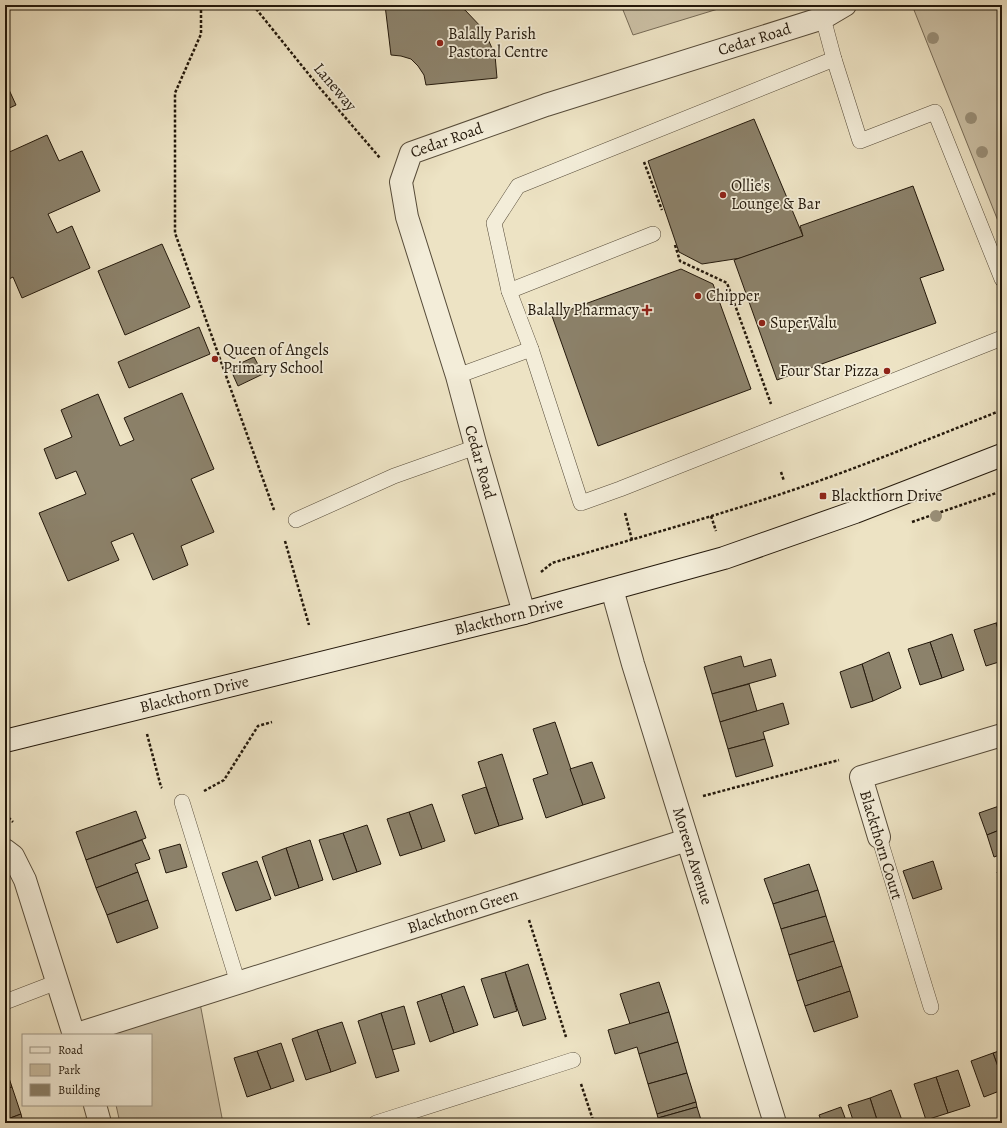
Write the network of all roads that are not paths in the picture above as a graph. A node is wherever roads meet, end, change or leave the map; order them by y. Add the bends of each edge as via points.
1 (845, 5) edge
2 (823, 18) junction
3 (834, 59) junction
4 (653, 234) dead end
5 (1002, 278) edge
6 (509, 291) junction
7 (1002, 338) edge
8 (531, 349) junction
9 (457, 376) junction
10 (476, 447) junction
11 (1002, 455) edge
12 (296, 520) dead end
13 (612, 589) junction
14 (524, 613) junction
15 (1002, 735) edge
16 (5, 741) edge
17 (182, 802) road end
18 (879, 837) joint
19 (687, 840) junction
20 (5, 850) edge
21 (57, 982) junction
22 (238, 983) junction
23 (5, 1002) edge
24 (931, 1007) dead end
25 (74, 1034) edge
26 (77, 1034) edge
27 (573, 1060) road end
28 (95, 1106) edge
29 (100, 1123) edge
30 (376, 1123) edge
31 (775, 1123) edge

1 - 2 street, Cedar Road
2 - 3 lane
2 - 9 street, Cedar Road via 546,105 411,154 401,182 407,217
3 - 5 lane via 860,141 935,112
3 - 6 lane via 518,186 494,223
4 - 6 lane
6 - 8 lane
7 - 8 lane via 581,503
8 - 9 lane
9 - 10 street, Cedar Road
10 - 12 lane via 394,476
10 - 14 street, Cedar Road
11 - 13 street, Blackthorn Drive via 855,512 724,558
13 - 14 street, Blackthorn Drive
13 - 19 street, Moreen Avenue
14 - 16 street, Blackthorn Drive
15 - 18 street, Blackthorn Court via 860,777
17 - 22 lane
18 - 24 lane, Blackthorn Court
19 - 22 street, Blackthorn Green
19 - 31 street, Moreen Avenue
20 - 21 street, Blackthorn Green via 13,856 24,880
21 - 23 lane
21 - 25 street, Blackthorn Green
22 - 26 street, Blackthorn Green
27 - 30 lane
28 - 29 street

